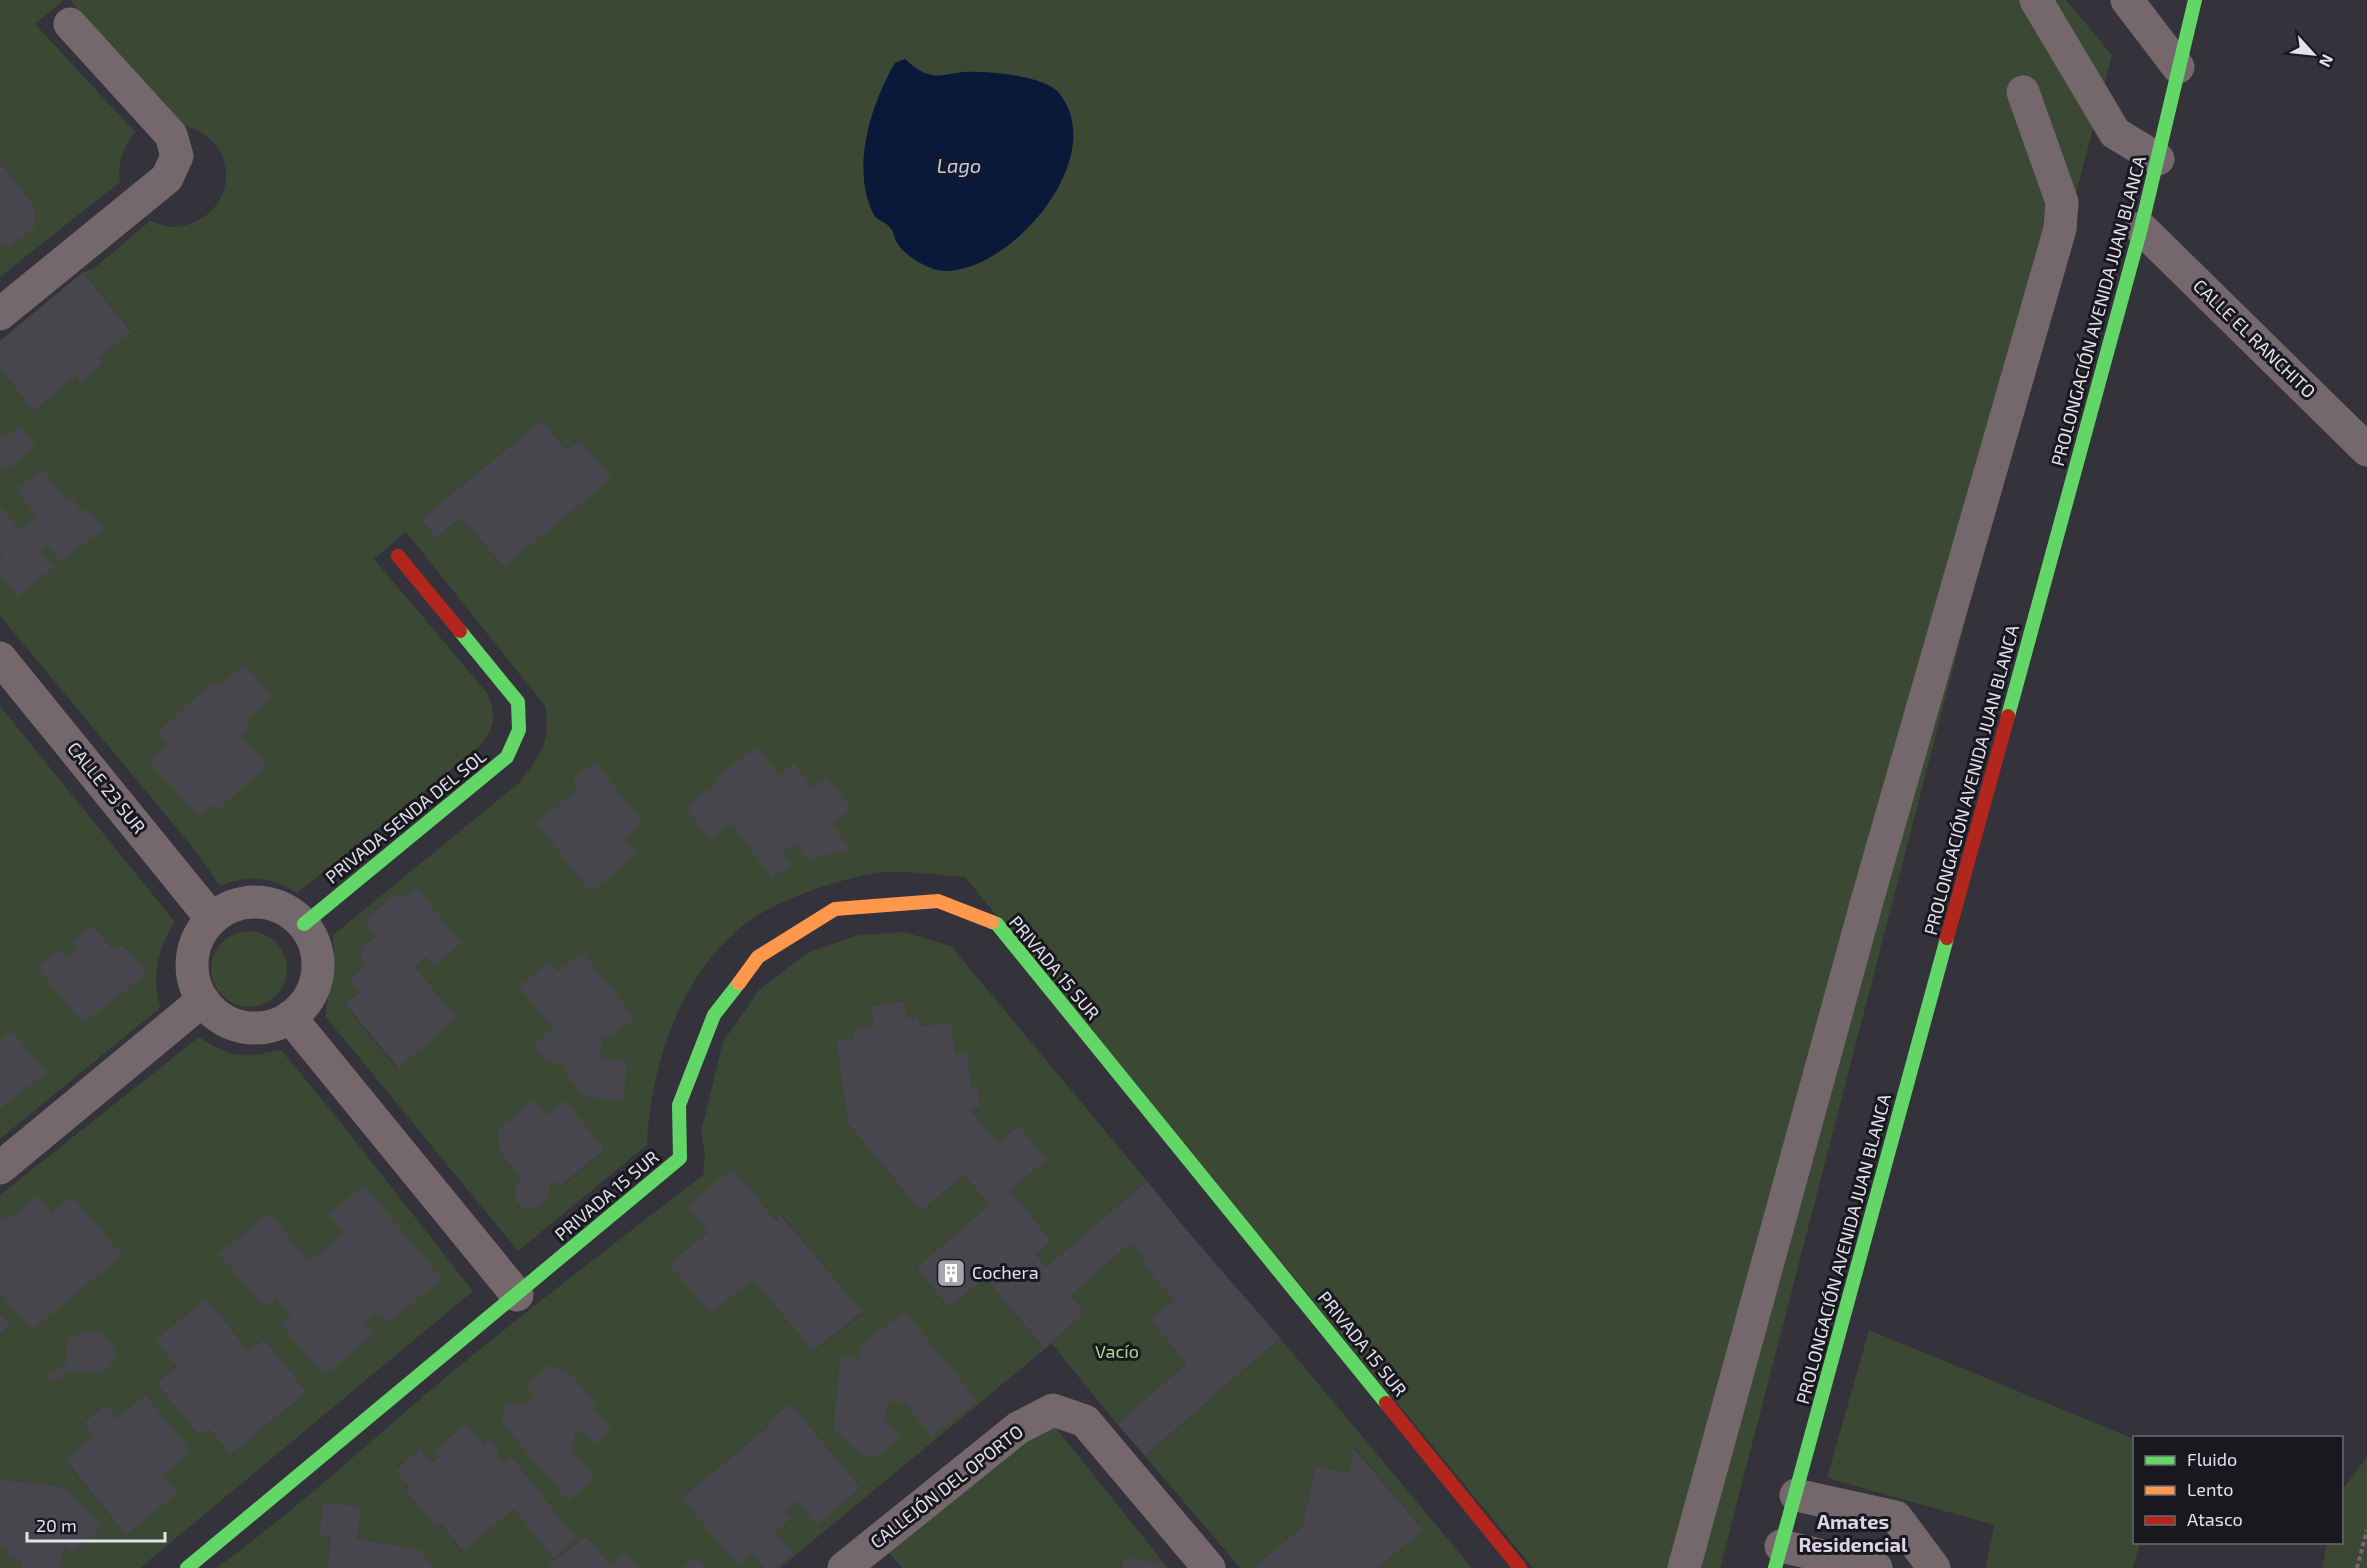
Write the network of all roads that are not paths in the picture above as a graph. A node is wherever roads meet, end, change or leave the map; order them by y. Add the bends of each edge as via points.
1 (2036, 0) edge
2 (2127, 0) edge
3 (2195, 0) edge
4 (70, 24) dead end
5 (2178, 67) junction
6 (2023, 92) dead end
7 (2158, 159) junction
8 (2141, 228) junction
9 (0, 314) edge
10 (2367, 450) edge
11 (398, 556) dead end
12 (0, 658) edge
13 (212, 919) junction
14 (304, 924) junction
15 (203, 1000) junction
16 (290, 1017) junction
17 (0, 1168) edge
18 (517, 1295) junction
19 (1796, 1495) junction
20 (1778, 1557) edge
21 (1931, 1563) edge
22 (187, 1568) edge
23 (844, 1568) edge
24 (1209, 1568) edge
25 (1520, 1568) edge
26 (1684, 1568) edge
27 (1876, 1568) edge
28 (1893, 1568) edge

1 - 7 street via 2115,133
2 - 5 street
3 - 5 street, PROLONGACIÓN AVENIDA JUAN BLANCA
4 - 9 street via 171,135 177,156 167,178
5 - 7 street, PROLONGACIÓN AVENIDA JUAN BLANCA
6 - 26 street via 2062,202 2061,229 1867,901
7 - 8 street, PROLONGACIÓN AVENIDA JUAN BLANCA
8 - 10 street, CALLE EL RANCHITO
8 - 19 street, PROLONGACIÓN AVENIDA JUAN BLANCA
11 - 14 street, PRIVADA SENDA DEL SOL via 518,702 519,730 507,757
12 - 13 street, CALLE 23 SUR
13 - 14 street via 249,902 269,903
13 - 15 street via 194,949 195,985
14 - 16 street via 314,942 317,973 305,1003
15 - 16 street via 216,1015 233,1025 272,1026
15 - 17 street
16 - 18 street
18 - 22 street, PRIVADA 15 SUR
18 - 25 street, PRIVADA 15 SUR via 680,1158 679,1105 714,1016 758,957 835,909 938,901 997,924
19 - 20 street, PROLONGACIÓN AVENIDA JUAN BLANCA
19 - 21 street via 1896,1518
20 - 27 street
21 - 28 street
23 - 24 street, CALLEJÓN DEL OPORTO via 1018,1428 1053,1410 1085,1421

